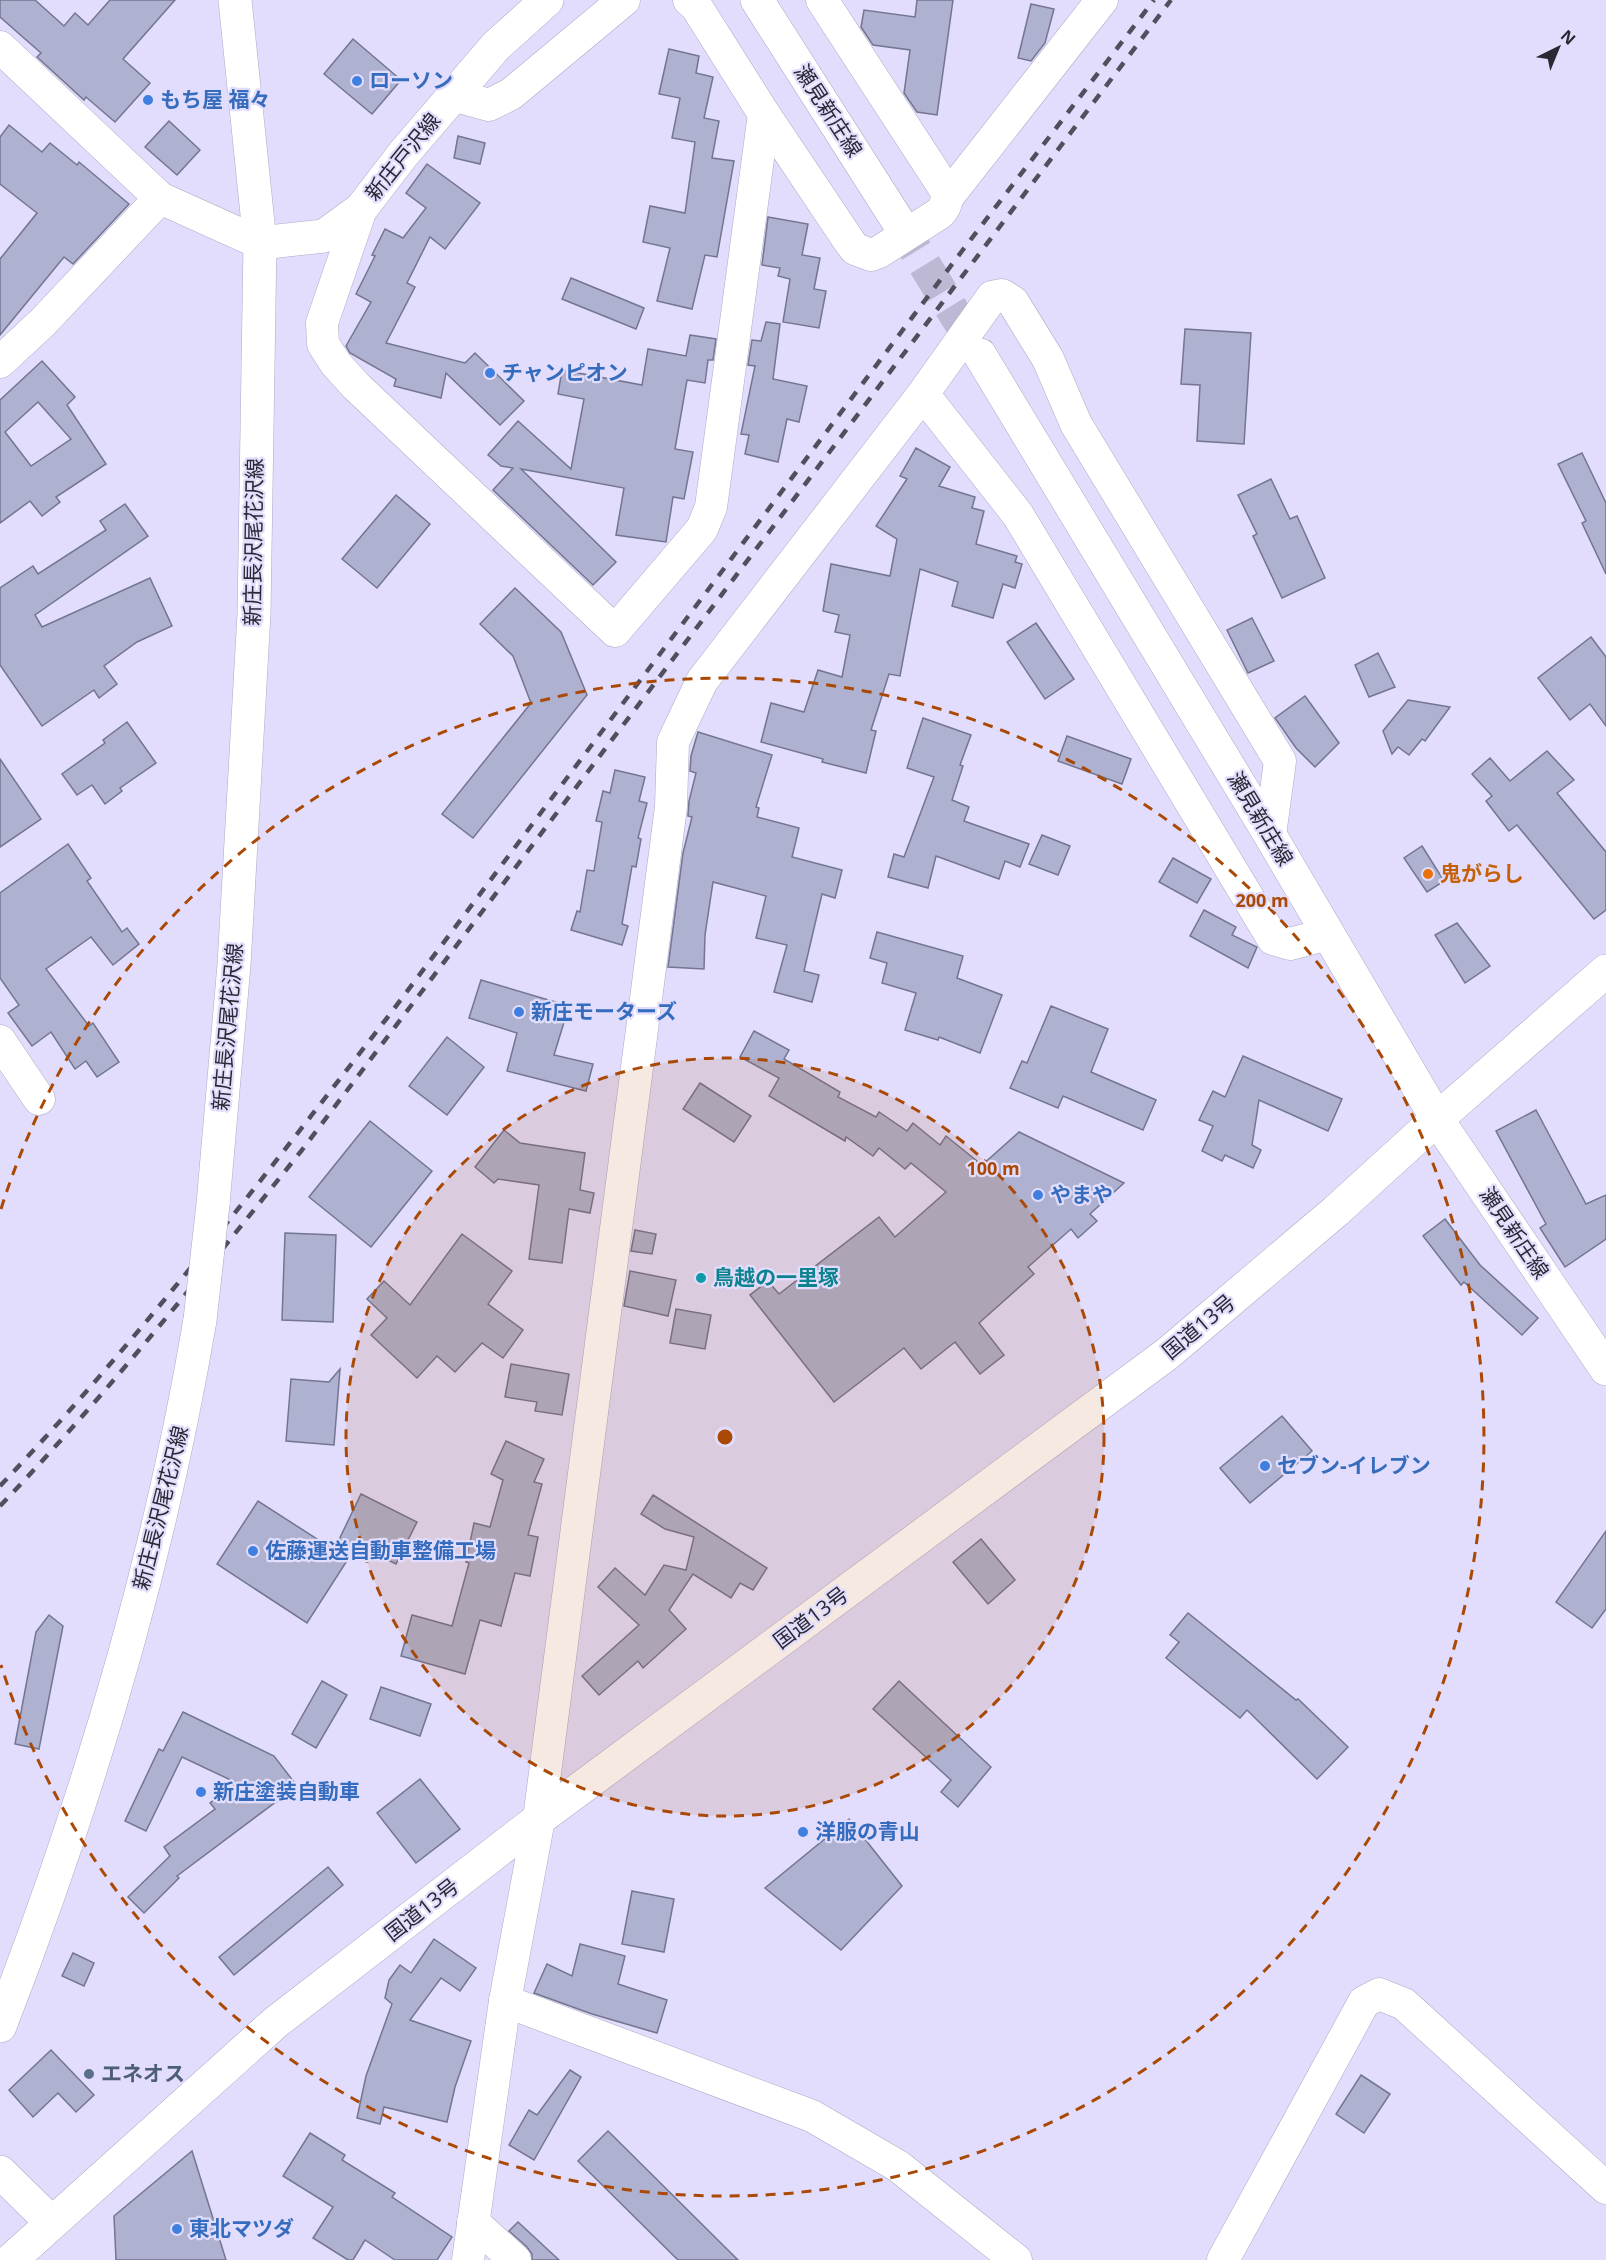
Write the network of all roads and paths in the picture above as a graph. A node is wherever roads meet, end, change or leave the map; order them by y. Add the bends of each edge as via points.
1 (235, 0) edge
2 (547, 0) edge
3 (624, 0) edge
4 (689, 0) edge
5 (757, 0) edge
6 (822, 0) edge
7 (1102, 0) edge
8 (0, 47) edge
9 (453, 95) junction
10 (764, 114) junction
11 (160, 198) junction
12 (947, 198) junction
13 (361, 209) junction
14 (899, 223) tunnel mouth
15 (260, 243) junction
16 (980, 355) tunnel mouth
17 (0, 362) edge
18 (923, 394) junction
19 (1270, 835) junction
20 (1328, 934) junction
21 (1606, 971) edge
22 (0, 1041) edge
23 (39, 1099) dead end
24 (1437, 1119) junction
25 (1606, 1369) edge
26 (538, 1820) junction
27 (505, 2001) junction
28 (0, 2026) edge
29 (0, 2172) edge
30 (1606, 2188) edge
31 (51, 2222) junction
32 (473, 2222) junction
33 (11, 2260) edge
34 (468, 2260) edge
35 (515, 2260) edge
36 (1016, 2260) edge
37 (1223, 2260) edge

1 - 15 main road, 新庄長沢尾花沢線
2 - 9 main road, 新庄戸沢線 via 496,46
3 - 9 street via 511,93 489,105
4 - 10 street
5 - 14 main road, 瀬見新庄線
6 - 12 street via 945,189
7 - 12 street
8 - 11 street
9 - 13 main road, 新庄戸沢線
10 - 12 street via 855,249 871,255 879,252 940,213
10 - 13 street via 711,507 702,529 615,631 356,386 323,344 322,323
11 - 15 street
11 - 17 street
13 - 15 main road, 新庄戸沢線 via 324,237
15 - 28 main road, 新庄長沢尾花沢線, bridge via 248,744 234,965 200,1320 184,1411 128,1643 84,1792
16 - 19 main road, 瀬見新庄線
18 - 19 street via 992,297 1002,296 1013,302 1048,359 1076,424 1280,761
18 - 20 street via 1018,514 1273,939 1290,944
18 - 26 street via 702,681 673,742 671,807
19 - 20 main road, 瀬見新庄線
20 - 24 main road, 瀬見新庄線
21 - 24 main road, 国道13号
22 - 23 street
24 - 25 main road, 瀬見新庄線
24 - 26 main road, 国道13号 via 1336,1211 1167,1354
26 - 27 street
26 - 31 main road, 国道13号 via 276,2022
27 - 32 street
27 - 36 street via 812,2116 898,2166
29 - 31 main road
30 - 37 street via 1404,2004 1378,1994 1364,2002
31 - 33 main road, 国道13号
32 - 34 street
32 - 35 street

